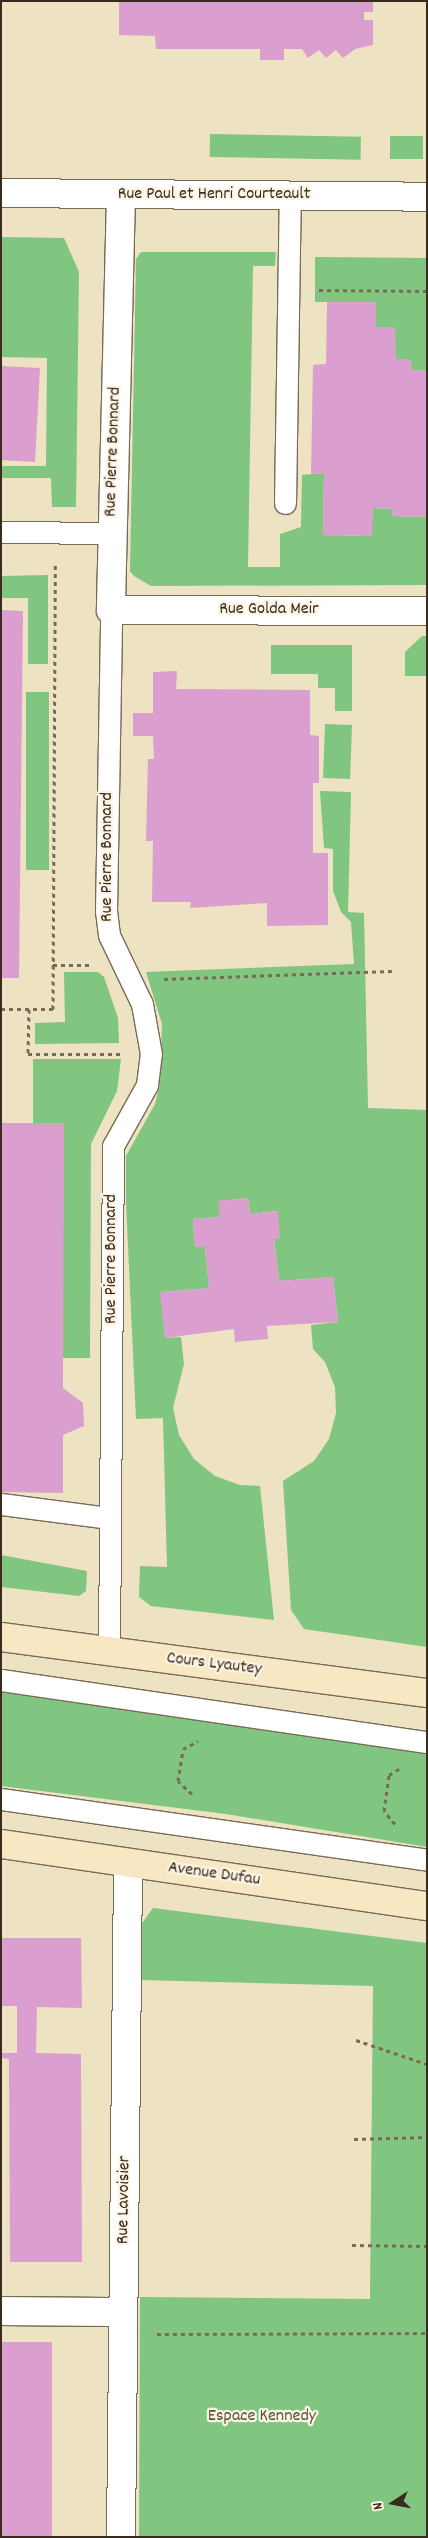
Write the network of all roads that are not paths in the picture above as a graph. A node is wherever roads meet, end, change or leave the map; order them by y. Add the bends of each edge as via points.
1 (1, 193) edge
2 (120, 195) junction
3 (290, 195) junction
4 (427, 197) edge
5 (285, 504) dead end
6 (1, 532) edge
7 (111, 533) junction
8 (111, 610) junction
9 (427, 611) edge
10 (1, 1504) edge
11 (109, 1518) junction
12 (1, 1637) edge
13 (109, 1652) junction
14 (1, 1680) edge
15 (427, 1693) edge
16 (427, 1742) edge
17 (1, 1799) edge
18 (1, 1844) edge
19 (427, 1860) edge
20 (128, 1863) junction
21 (427, 1906) edge
22 (1, 2310) edge
23 (123, 2323) junction
24 (121, 2537) edge

1 - 2 street, Rue Paul et Henri Courteault
2 - 3 street, Rue Paul et Henri Courteault
2 - 7 street, Rue Pierre Bonnard
3 - 4 street, Rue Paul et Henri Courteault
3 - 5 lane
6 - 7 lane
7 - 8 street, Rue Pierre Bonnard
8 - 9 street, Rue Golda Meir
8 - 11 lane, Rue Pierre Bonnard via 106,912 109,935 134,980 151,1054 147,1085 113,1146
10 - 11 lane
11 - 13 lane, Rue Pierre Bonnard
12 - 13 main road, Cours Lyautey
13 - 15 main road, Cours Lyautey
14 - 16 lane
17 - 19 lane
18 - 20 main road, Avenue Dufau
20 - 21 main road, Avenue Dufau
20 - 23 street, Rue Lavoisier
22 - 23 street
23 - 24 street, Rue Lavoisier

